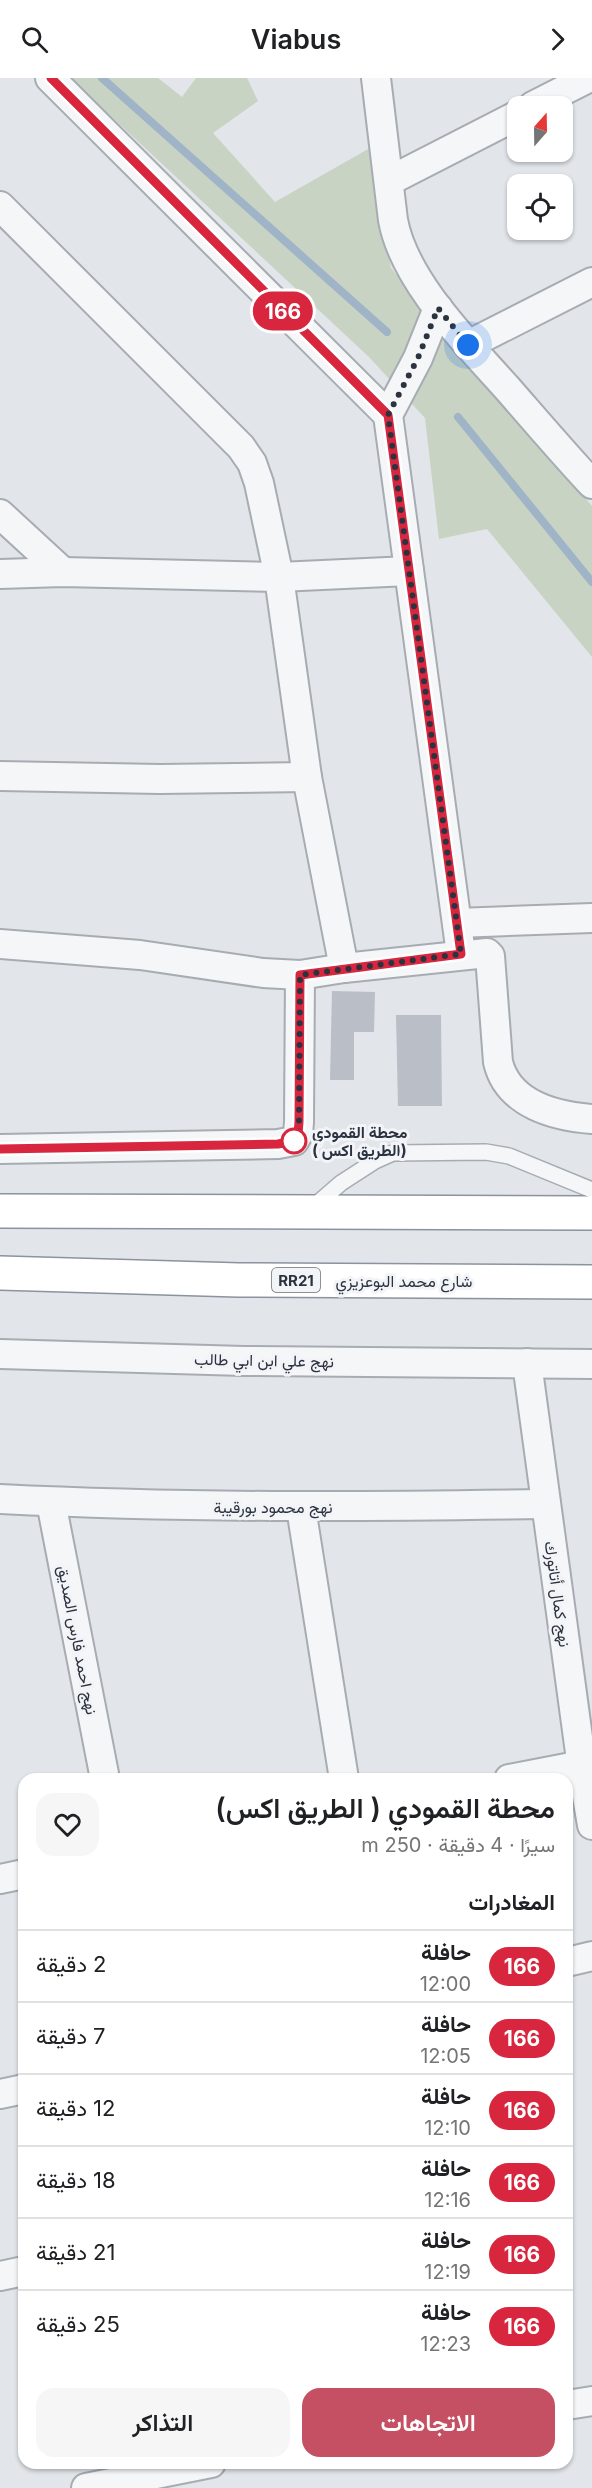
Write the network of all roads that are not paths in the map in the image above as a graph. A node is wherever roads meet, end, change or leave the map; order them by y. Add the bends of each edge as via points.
1 (51, 78) edge
2 (376, 78) edge
3 (588, 78) edge
4 (553, 96) edge
5 (507, 121) edge
6 (389, 181) junction
7 (0, 206) edge
8 (592, 282) edge
9 (438, 308) junction
10 (468, 345) junction
11 (388, 415) junction
12 (591, 481) edge
13 (0, 514) edge
14 (409, 570) junction
15 (63, 572) junction
16 (0, 574) edge
17 (279, 577) junction
18 (0, 776) edge
19 (307, 777) junction
20 (592, 918) edge
21 (457, 923) junction
22 (0, 944) edge
23 (461, 954) junction
24 (344, 968) junction
25 (300, 975) junction
26 (592, 1119) edge
27 (0, 1149) edge
28 (592, 1190) edge
29 (0, 1211) edge
30 (309, 1211) junction
31 (592, 1212) edge
32 (0, 1273) edge
33 (592, 1282) edge
34 (0, 1353) edge
35 (527, 1363) junction
36 (592, 1364) edge
37 (0, 1499) edge
38 (51, 1502) junction
39 (546, 1504) junction
40 (301, 1508) junction
41 (587, 1765) edge
42 (104, 1773) edge
43 (343, 1773) edge
44 (542, 1773) edge
45 (592, 1825) edge
46 (18, 1875) edge
47 (0, 1879) edge
48 (592, 1956) edge
49 (573, 1961) edge
50 (18, 2090) edge
51 (0, 2094) edge
52 (18, 2272) edge
53 (0, 2276) edge
54 (592, 2401) edge
55 (573, 2404) edge
56 (181, 2469) edge
57 (86, 2488) edge

1 - 11 street
2 - 6 street
3 - 4 street
5 - 6 street
6 - 9 street via 396,238
7 - 17 street via 241,447 252,462 259,483
8 - 10 street
9 - 10 street
9 - 11 street via 418,358
10 - 12 street
11 - 14 street
13 - 15 street
14 - 17 street
14 - 21 street
15 - 16 street
15 - 17 street
17 - 19 street
18 - 19 street
19 - 24 street
20 - 21 street
21 - 23 street
22 - 25 street via 140,955
23 - 24 street
23 - 26 street via 489,954 498,1062 507,1084 526,1101 545,1110 570,1118
24 - 25 street
25 - 27 street via 299,1122 294,1141
28 - 30 lane via 509,1156 486,1152 393,1153 341,1183
29 - 30 highway
30 - 31 highway
32 - 33 highway, شارع محمد البوعزيزي / RR21 via 239,1280
34 - 35 street, نهج علي ابن ابي طالب
35 - 36 street, نهج علي ابن ابي طالب
35 - 39 street, نهج كمال أتاتورك
37 - 38 street, نهج محمود بورقيبة
38 - 40 street, نهج محمود بورقيبة
38 - 42 street, نهج احمد فارس الصديق
39 - 40 street, نهج محمود بورقيبة
39 - 41 street, نهج كمال أتاتورك
40 - 43 street
41 - 44 street
41 - 45 street, نهج كمال أتاتورك
46 - 47 street
48 - 49 street
50 - 51 street
52 - 53 street
54 - 55 street
56 - 57 street

